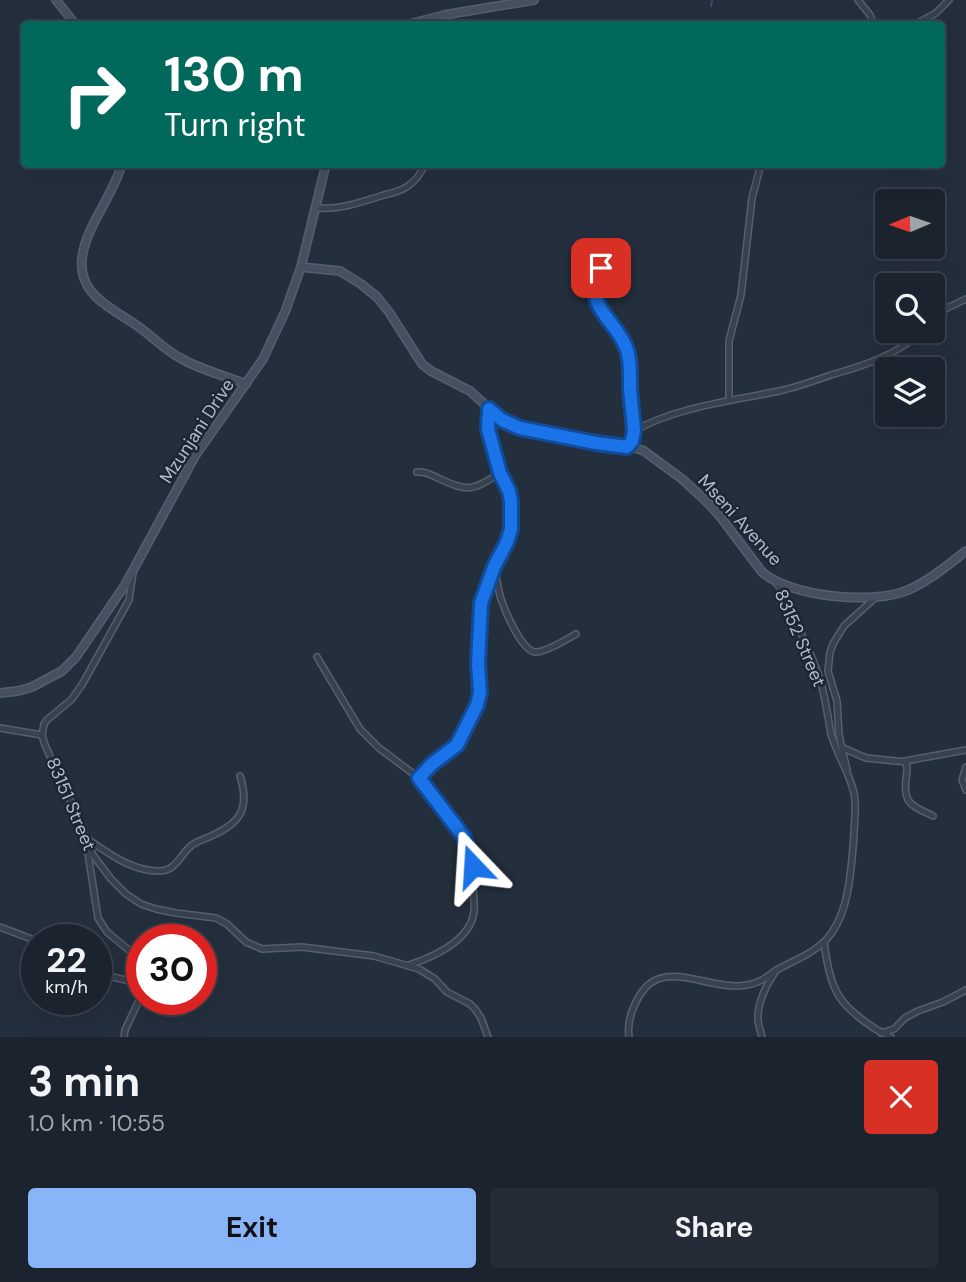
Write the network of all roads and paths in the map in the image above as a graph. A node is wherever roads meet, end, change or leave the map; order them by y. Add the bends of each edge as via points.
1 (56, 0) edge
2 (534, 0) edge
3 (858, 0) edge
4 (949, 0) edge
5 (73, 21) edge
6 (421, 21) edge
7 (872, 21) edge
8 (921, 21) edge
9 (120, 168) edge
10 (325, 168) edge
11 (422, 168) edge
12 (760, 168) edge
13 (315, 208) junction
14 (608, 258) dead end
15 (301, 267) junction
16 (966, 299) edge
17 (945, 310) edge
18 (908, 343) edge
19 (246, 384) junction
20 (729, 400) junction
21 (489, 409) junction
22 (634, 431) junction
23 (627, 447) junction
24 (417, 472) dead end
25 (500, 473) junction
26 (966, 551) edge
27 (494, 567) junction
28 (133, 573) junction
29 (775, 581) junction
30 (876, 597) junction
31 (576, 634) dead end
32 (317, 657) dead end
33 (0, 694) edge
34 (0, 728) edge
35 (42, 735) junction
36 (843, 748) junction
37 (965, 750) edge
38 (905, 761) junction
39 (966, 767) edge
40 (848, 775) junction
41 (240, 776) dead end
42 (419, 778) junction
43 (966, 790) edge
44 (933, 817) dead end
45 (85, 838) junction
46 (0, 927) edge
47 (21, 935) edge
48 (824, 942) junction
49 (126, 948) edge
50 (409, 965) junction
51 (775, 971) junction
52 (966, 990) edge
53 (132, 1015) edge
54 (881, 1033) junction
55 (124, 1037) edge
56 (488, 1037) edge
57 (629, 1037) edge
58 (762, 1037) edge
59 (891, 1037) edge

1 - 5 street
2 - 6 street
3 - 7 street
4 - 8 street
9 - 19 street via 86,243 85,283 96,297 179,358
10 - 13 street, Mzunjani Drive
11 - 13 street via 400,191 343,208
12 - 20 street via 741,295 729,341
13 - 15 street, Mzunjani Drive
14 - 22 street via 595,291 600,310 626,349
15 - 19 street, Mzunjani Drive via 269,347
15 - 21 street, Mseni Avenue via 340,271 369,290 422,364 470,391
16 - 17 street
18 - 20 street via 861,367 788,389
19 - 28 street, Mzunjani Drive via 195,457
20 - 22 street
21 - 23 street, Mseni Avenue via 520,428
21 - 25 street via 488,429
22 - 23 street
23 - 29 street, Mseni Avenue via 652,456 706,500 756,566
24 - 25 street via 464,489
25 - 27 street via 509,491 512,521
26 - 30 street, Mseni Avenue via 910,590
27 - 31 street via 502,601 526,648 543,651
27 - 42 street via 481,603 477,705 457,745
28 - 33 street, Mzunjani Drive via 69,664 32,687
28 - 35 street, 83151 Street via 129,600 79,691 47,720
29 - 30 street, Mseni Avenue via 815,593
29 - 40 street, 83152 Street via 815,664 832,737
30 - 36 street, 83152 Street via 844,626 830,652 828,671
32 - 42 street via 360,729
34 - 35 street
35 - 45 street, 83151 Street
36 - 38 street via 866,758
36 - 40 street, 83152 Street
37 - 38 street
38 - 44 street via 907,801
39 - 43 street via 962,780
40 - 48 street, 83152 Street via 855,804 850,874 839,918
41 - 45 street via 243,808 236,821 192,845 166,870 129,865
42 - 50 street via 464,837 473,866 474,912 454,942
45 - 49 street via 98,918
45 - 50 street, 83151 Street via 100,867 141,904 216,918 262,949 302,947
46 - 47 street
48 - 51 street, 83152 Street
48 - 54 street via 838,995
50 - 56 street, 83151 Street via 470,1004
51 - 57 street via 761,981 735,986 668,976 655,980 633,1010
51 - 58 street via 759,1008
52 - 54 street
53 - 55 street
54 - 59 street

